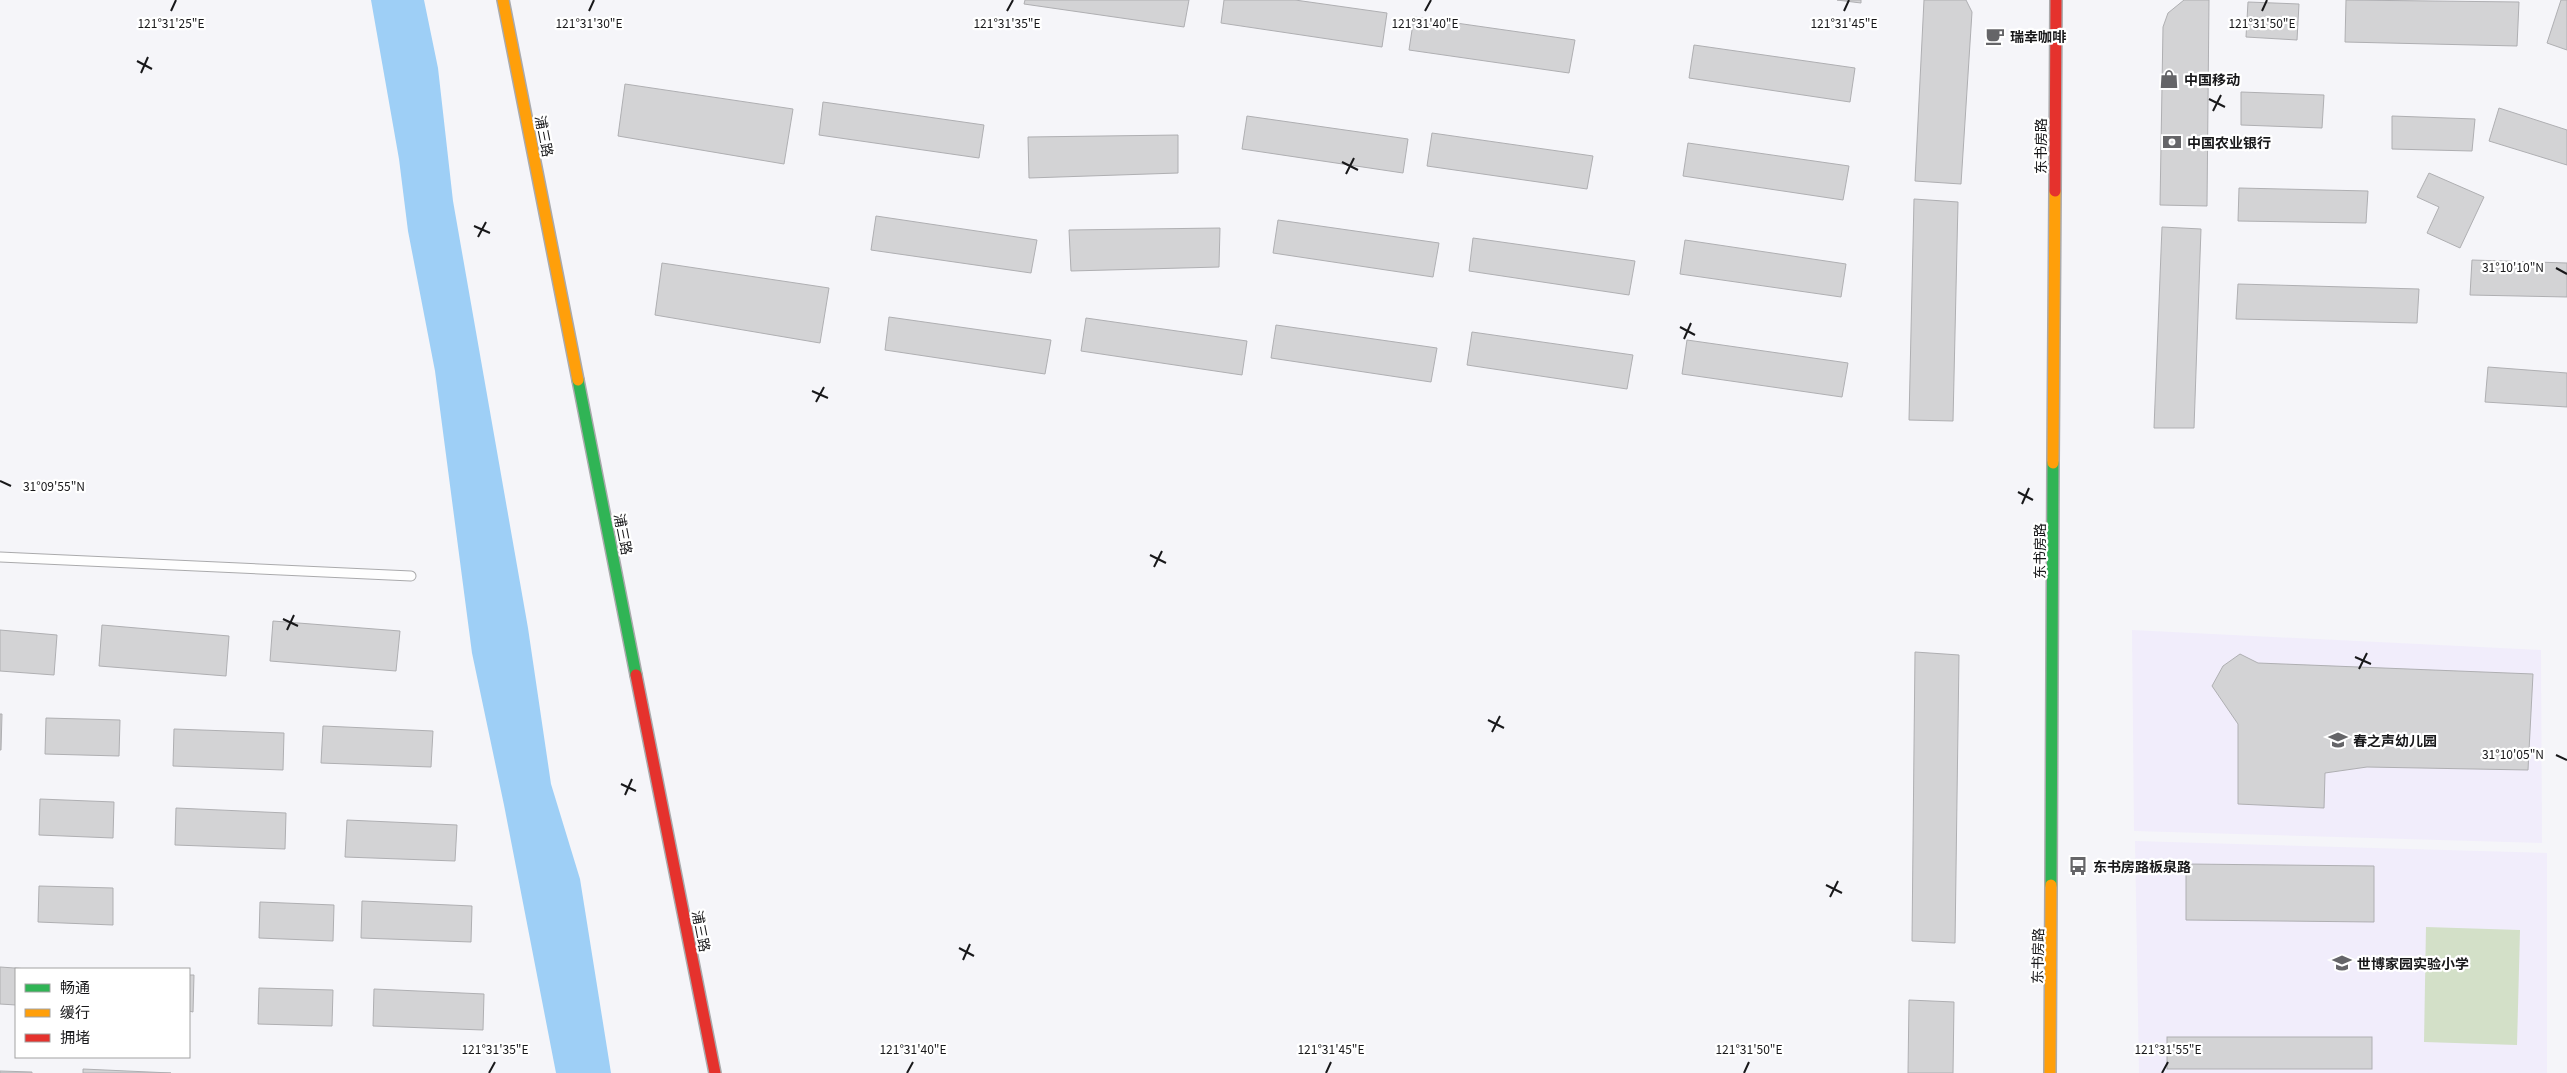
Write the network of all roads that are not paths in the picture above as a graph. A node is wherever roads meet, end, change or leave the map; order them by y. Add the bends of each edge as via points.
1 (503, 0) edge
2 (2056, 0) edge
3 (0, 557) edge
4 (411, 576) dead end
5 (715, 1073) edge
6 (2050, 1073) edge

1 - 5 main road, 浦三路
2 - 6 main road, 东书房路
3 - 4 lane

